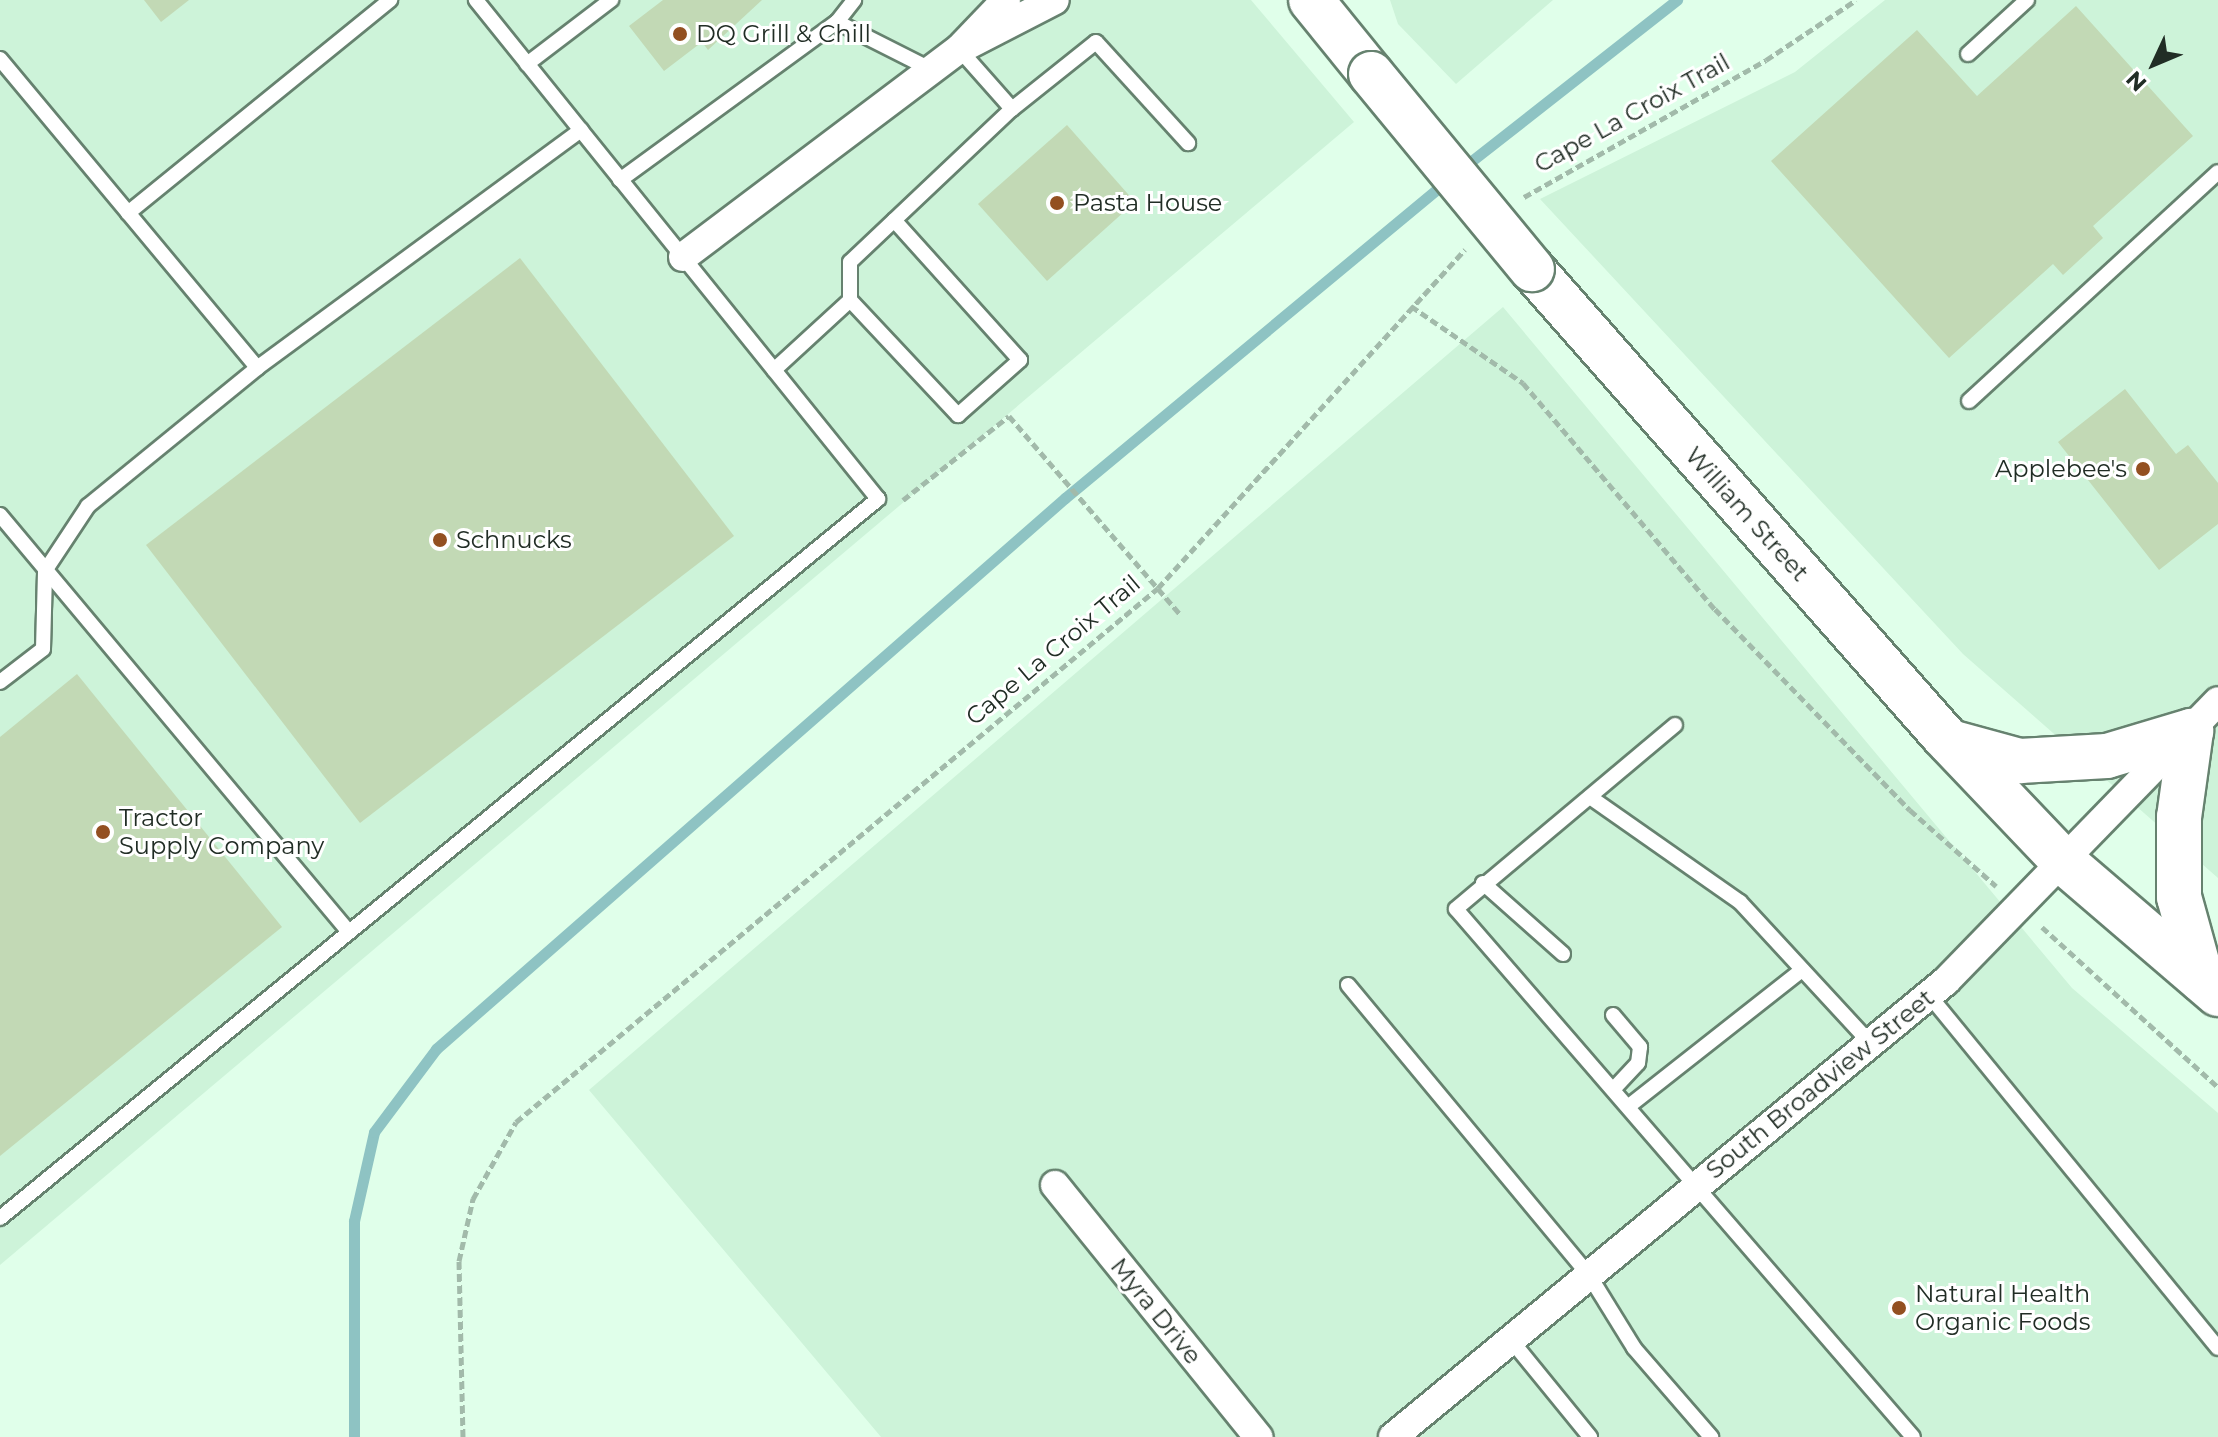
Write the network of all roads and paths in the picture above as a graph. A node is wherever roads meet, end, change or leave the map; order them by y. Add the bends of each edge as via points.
1 (390, 0) edge
2 (476, 0) edge
3 (611, 0) edge
4 (854, 0) edge
5 (1055, 0) edge
6 (1311, 0) edge
7 (1856, 0) edge
8 (2027, 0) edge
9 (991, 5) edge
10 (837, 22) junction
11 (959, 49) junction
12 (1968, 54) dead end
13 (0, 59) edge
14 (527, 64) junction
15 (932, 70) junction
16 (1012, 109) junction
17 (581, 130) junction
18 (1188, 143) dead end
19 (2218, 172) edge
20 (620, 180) junction
21 (1515, 204) dead end
22 (128, 213) junction
23 (894, 220) junction
24 (1473, 242) dead end
25 (683, 257) junction
26 (850, 300) junction
27 (1411, 306) junction
28 (257, 368) junction
29 (774, 370) junction
30 (1969, 401) dead end
31 (878, 499) junction
32 (0, 515) edge
33 (45, 571) junction
34 (1158, 588) junction
35 (1180, 614) dead end
36 (0, 682) edge
37 (2205, 716) edge
38 (1675, 725) dead end
39 (1950, 742) junction
40 (1590, 797) junction
41 (2064, 862) junction
42 (1984, 876) dead end
43 (1483, 883) junction
44 (349, 932) junction
45 (2063, 947) dead end
46 (1563, 954) dead end
47 (1802, 970) junction
48 (1348, 985) dead end
49 (2210, 987) edge
50 (1929, 995) junction
51 (1613, 1015) dead end
52 (1870, 1043) junction
53 (2218, 1087) edge
54 (1614, 1089) junction
55 (1629, 1106) junction
56 (1697, 1184) junction
57 (1055, 1185) dead end
58 (0, 1218) edge
59 (1589, 1275) junction
60 (1511, 1340) junction
61 (2218, 1348) edge
62 (463, 1437) edge
63 (1258, 1437) edge
64 (1393, 1437) edge
65 (1590, 1437) edge
66 (1711, 1437) edge
67 (1913, 1437) edge

1 - 22 lane
2 - 14 lane
3 - 14 lane
4 - 10 lane
5 - 11 street
6 - 39 main road, William Street, bridge via 1532,269
7 - 21 path, Cape La Croix Trail
8 - 12 lane
9 - 11 street
10 - 15 lane
10 - 20 lane
11 - 15 street
11 - 16 lane
13 - 22 lane
14 - 17 lane
15 - 25 street
16 - 18 lane via 1096,42
16 - 23 lane
17 - 20 lane
17 - 28 lane
19 - 30 lane
20 - 25 lane
22 - 28 lane
23 - 26 lane via 850,262
23 - 26 lane via 1020,360 958,415
24 - 27 path, Cape La Croix Trail
25 - 29 lane
26 - 29 lane
27 - 34 path, Cape La Croix Trail
27 - 42 path via 1523,383 1715,609 1910,810
28 - 33 lane via 88,506
29 - 31 lane
31 - 34 path via 908,501 1009,416
31 - 44 lane
32 - 33 lane
33 - 36 lane via 43,649
33 - 44 lane
34 - 35 path
34 - 62 path, Cape La Croix Trail via 516,1122 473,1199 459,1261
37 - 39 main road via 2107,756 2020,761
37 - 41 street, South Broadview Street
37 - 49 main road via 2179,817 2179,897
38 - 40 lane
39 - 41 main road, William Street
40 - 43 lane
40 - 47 lane via 1740,902
41 - 49 main road, William Street
41 - 50 street, South Broadview Street
43 - 46 lane
43 - 54 lane via 1456,909
44 - 58 lane
45 - 53 path
47 - 52 lane
47 - 55 lane
48 - 59 lane
50 - 52 street, South Broadview Street
50 - 61 lane
51 - 54 lane via 1640,1047 1638,1063
52 - 56 street, South Broadview Street
54 - 55 lane
55 - 56 lane
56 - 59 street, South Broadview Street
56 - 67 lane
57 - 63 street, Myra Drive
59 - 60 street, South Broadview Street
59 - 66 lane via 1634,1348
60 - 64 street, South Broadview Street
60 - 65 lane

